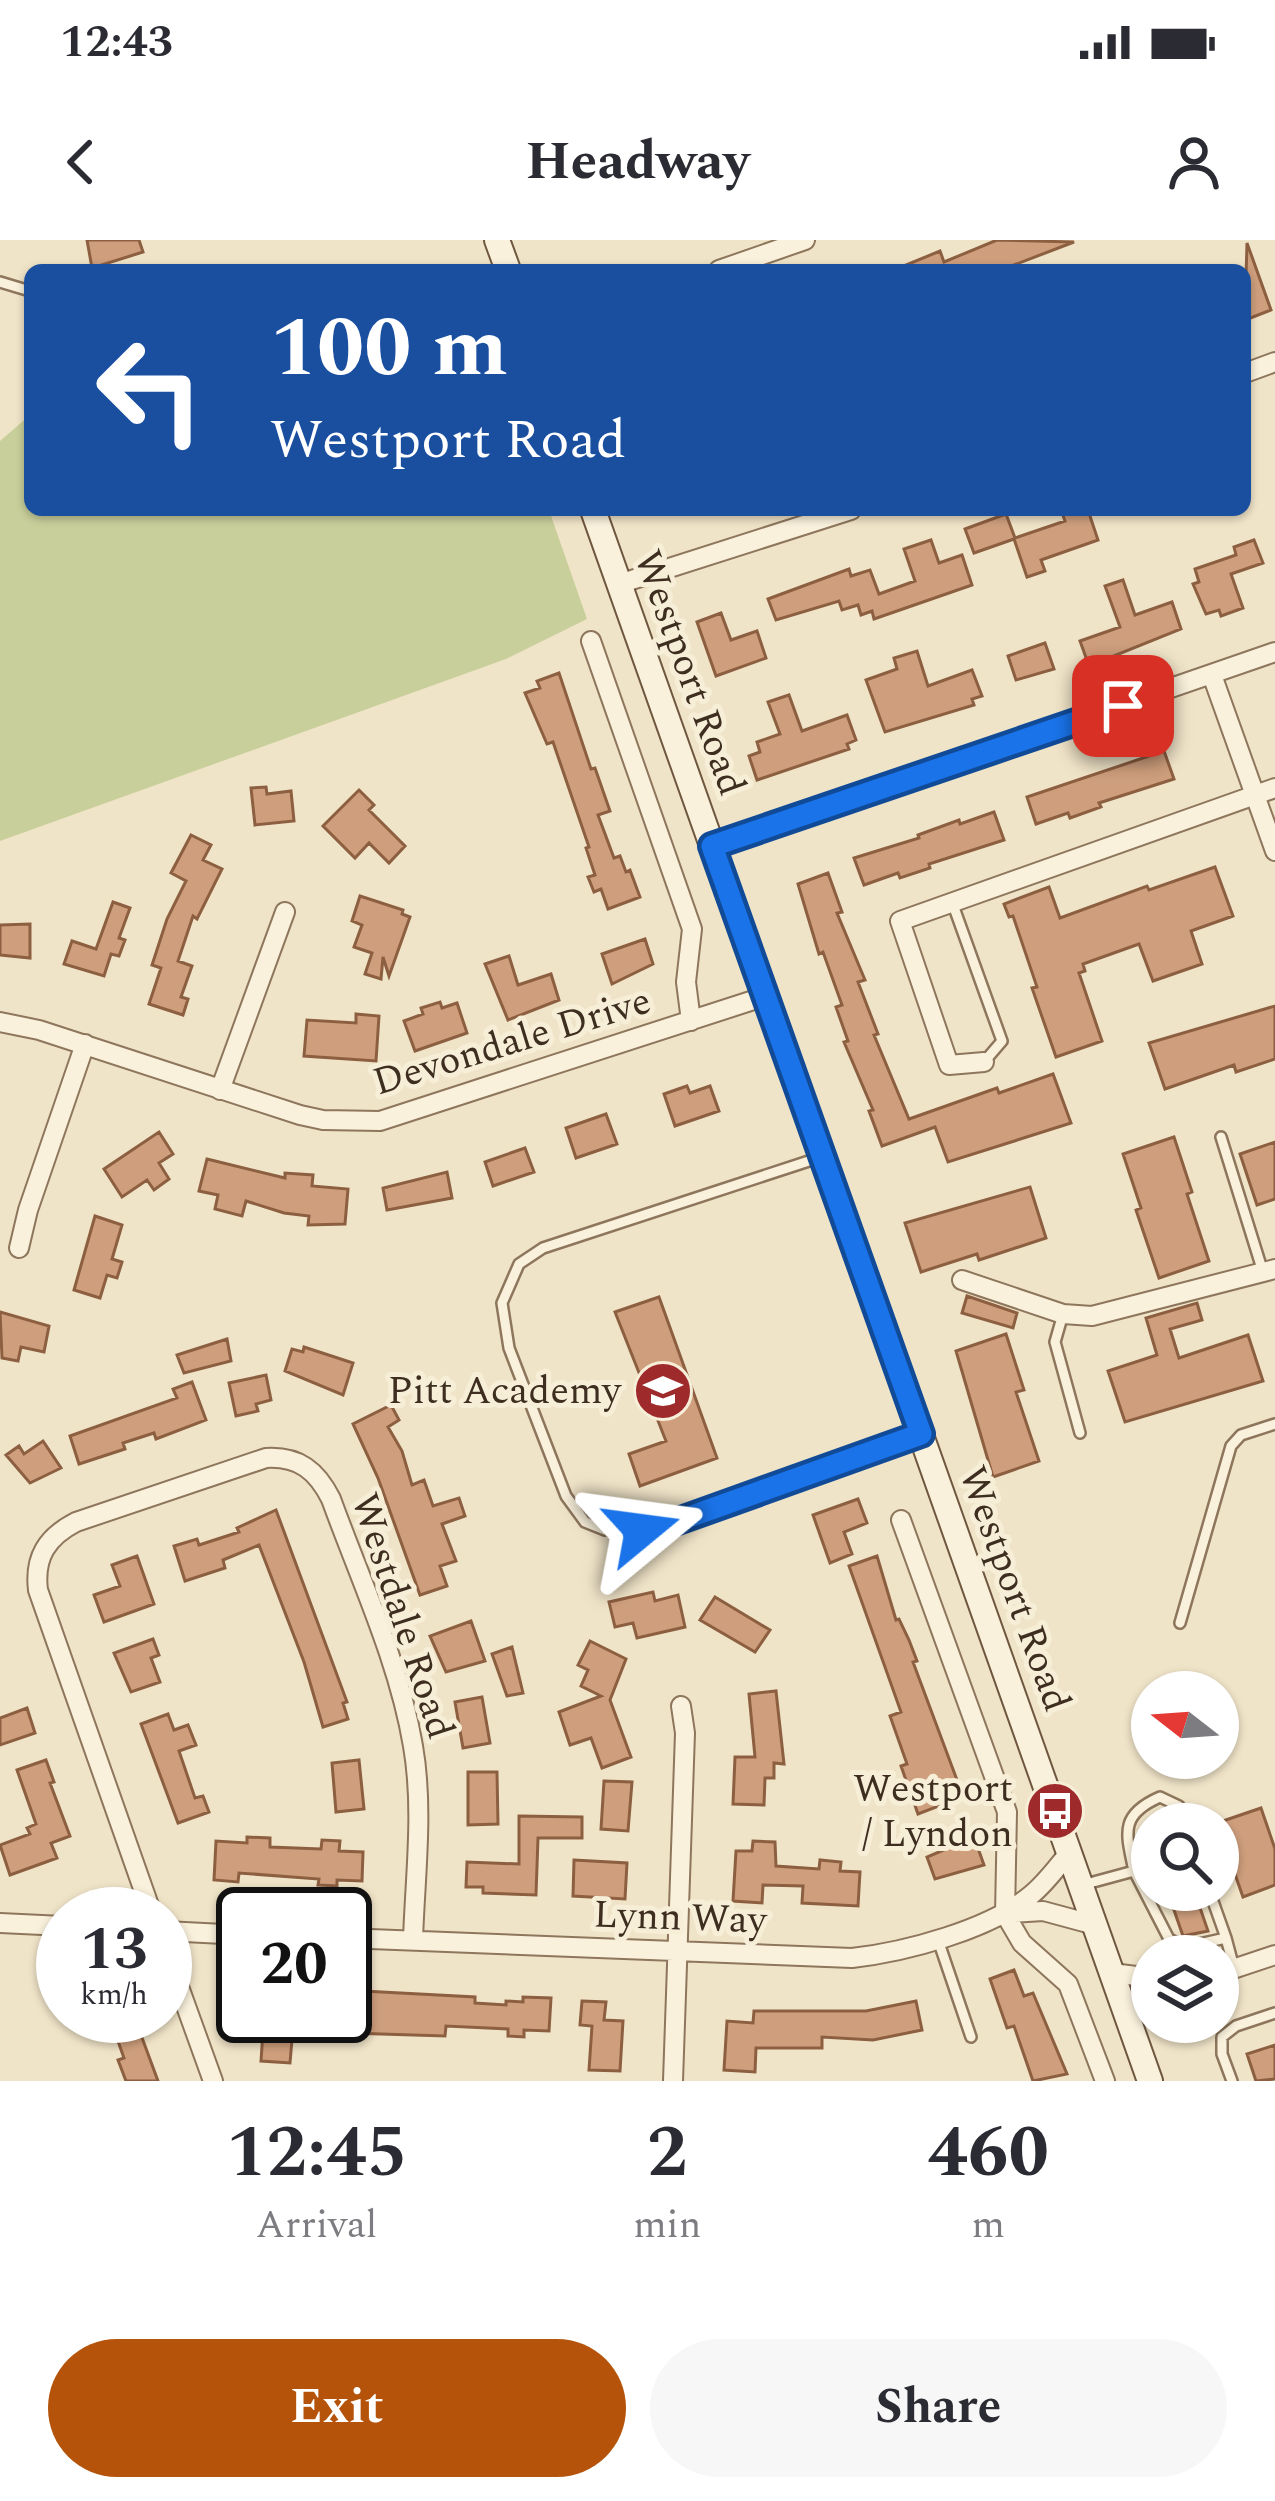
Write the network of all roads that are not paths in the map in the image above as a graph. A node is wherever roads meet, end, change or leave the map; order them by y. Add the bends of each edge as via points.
1 (806, 240) edge
2 (736, 264) edge
3 (595, 516) edge
4 (832, 516) edge
5 (619, 584) junction
6 (591, 641) dead end
7 (1275, 652) edge
8 (1212, 675) junction
9 (1275, 788) edge
10 (1255, 796) junction
11 (712, 846) junction
12 (1275, 851) edge
13 (952, 902) junction
14 (285, 912) dead end
15 (766, 996) junction
16 (691, 1021) junction
17 (0, 1022) edge
18 (85, 1044) junction
19 (984, 1062) joint
20 (220, 1090) junction
21 (1221, 1137) dead end
22 (823, 1156) junction
23 (19, 1248) dead end
24 (1269, 1271) edge
25 (962, 1280) dead end
26 (1063, 1314) junction
27 (1275, 1424) edge
28 (1080, 1433) dead end
29 (921, 1434) junction
30 (901, 1520) dead end
31 (1180, 1623) dead end
32 (681, 1706) dead end
33 (1131, 1817) edge
34 (1069, 1852) junction
35 (1131, 1858) edge
36 (1131, 1872) edge
37 (1081, 1886) junction
38 (142, 1887) edge
39 (1005, 1914) junction
40 (0, 1923) edge
41 (36, 1925) edge
42 (1095, 1925) junction
43 (937, 1937) junction
44 (372, 1939) edge
45 (413, 1940) junction
46 (679, 1952) junction
47 (1275, 1955) edge
48 (1239, 1967) edge
49 (1112, 1973) junction
50 (1131, 1975) edge
51 (1131, 2005) edge
52 (1275, 2013) edge
53 (192, 2023) edge
54 (971, 2037) dead end
55 (1145, 2043) edge
56 (213, 2081) edge
57 (673, 2081) edge
58 (1105, 2081) edge
59 (1150, 2081) edge
60 (1232, 2081) edge

1 - 2 street
3 - 5 main road, Westport Road
4 - 5 street
5 - 11 main road, Westport Road
6 - 16 street via 692,929
7 - 8 street
8 - 10 street
8 - 11 street
9 - 10 street
10 - 12 street
10 - 13 street
11 - 15 main road, Westport Road
13 - 19 lane via 1002,1041
13 - 19 street via 901,920 949,1065
14 - 20 street
15 - 16 street, Devondale Drive
15 - 22 main road, Westport Road
16 - 20 street, Devondale Drive via 380,1121 323,1120
17 - 18 street, Devondale Drive
18 - 20 street, Devondale Drive
18 - 23 street
21 - 24 lane
22 - 29 main road, Westport Road
22 - 29 lane via 543,1247 519,1264 502,1303 509,1348 566,1496 585,1522 605,1530 664,1526
24 - 26 street via 1123,1310
25 - 26 street
26 - 28 lane via 1055,1342
27 - 31 lane via 1241,1436 1225,1460
29 - 34 main road, Westport Road
30 - 39 street via 1007,1812
32 - 46 street
33 - 35 lane
34 - 37 main road, Westport Road
34 - 39 street, Lynn Way
36 - 37 lane
37 - 42 main road, Westport Road
38 - 45 street, Westdale Road via 38,1590 41,1553 76,1522 282,1457 312,1470 331,1499 404,1704 417,1796
39 - 42 street, Lynn Way via 1042,1911
39 - 43 street, Lynn Way
39 - 58 street via 1022,1942 1068,1984
40 - 41 street
42 - 49 main road, Westport Road
43 - 46 street, Lynn Way via 851,1958
43 - 54 lane
44 - 45 street, Lynn Way
45 - 46 street, Lynn Way
46 - 57 street
47 - 48 street
49 - 50 street
49 - 51 main road, Westport Road
52 - 60 lane via 1222,2037
53 - 56 street
55 - 59 main road, Westport Road

